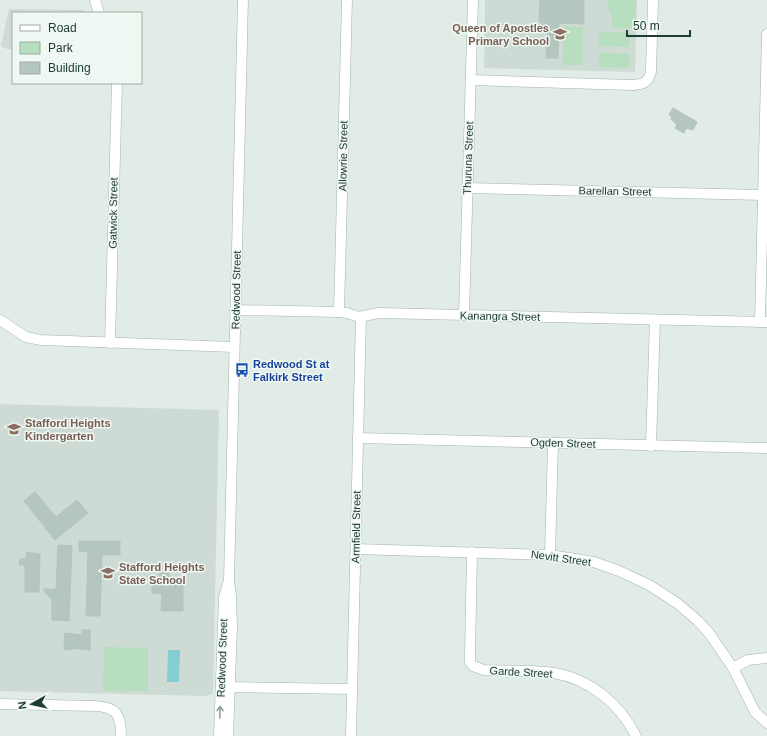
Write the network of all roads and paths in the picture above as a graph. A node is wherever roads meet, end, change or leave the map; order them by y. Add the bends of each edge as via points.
1 (95, 0) edge
2 (243, 0) edge
3 (347, 0) edge
4 (474, 0) edge
5 (653, 0) edge
6 (99, 12) edge
7 (767, 34) edge
8 (472, 80) junction
9 (117, 84) edge
10 (468, 188) junction
11 (763, 195) junction
12 (235, 310) junction
13 (339, 312) junction
14 (464, 315) junction
15 (361, 317) junction
16 (0, 320) edge
17 (655, 320) junction
18 (764, 322) edge
19 (110, 343) junction
20 (234, 347) junction
21 (358, 438) junction
22 (553, 443) junction
23 (651, 446) junction
24 (767, 448) edge
25 (356, 549) junction
26 (472, 552) junction
27 (550, 555) junction
28 (229, 580) junction
29 (767, 658) edge
30 (733, 668) junction
31 (230, 688) junction
32 (352, 689) junction
33 (0, 704) edge
34 (767, 723) edge
35 (121, 736) edge
36 (219, 736) edge
37 (228, 736) edge
38 (351, 736) edge
39 (636, 736) edge

1 - 6 street
2 - 12 street, Redwood Street
3 - 13 street, Allowrie Street
4 - 8 street, Thuruna Street
5 - 8 street via 651,72 644,84
7 - 11 street
8 - 10 street, Thuruna Street
9 - 19 street, Gatwick Street
10 - 11 street, Barellan Street
10 - 14 street, Thuruna Street
11 - 18 street
12 - 13 street, Kanangra Street
12 - 20 street, Redwood Street
13 - 15 street, Kanangra Street
14 - 15 street, Kanangra Street via 378,313
14 - 17 street, Kanangra Street
15 - 21 street, Armfield Street
16 - 19 street via 34,340
17 - 18 street, Kanangra Street
17 - 23 street
19 - 20 street
20 - 28 street, Redwood Street
21 - 22 street, Ogden Street
21 - 25 street, Armfield Street
22 - 23 street, Ogden Street
22 - 27 street
23 - 24 street, Ogden Street
25 - 26 street, Nevitt Street
25 - 32 street, Armfield Street
26 - 27 street, Nevitt Street
26 - 39 street, Garde Street via 470,662 473,666 484,670 554,673 567,676 602,694 616,706
27 - 30 street, Nevitt Street via 594,562 649,585 677,603 698,621
28 - 31 street, Redwood Street via 232,596
36 -> 28 street, Redwood Street via 224,597
29 - 30 street via 748,660
30 - 34 street, Nevitt Street via 753,708
31 - 32 street
31 - 37 street, Redwood Street
32 - 38 street, Armfield Street
33 - 35 street via 110,708 117,713

